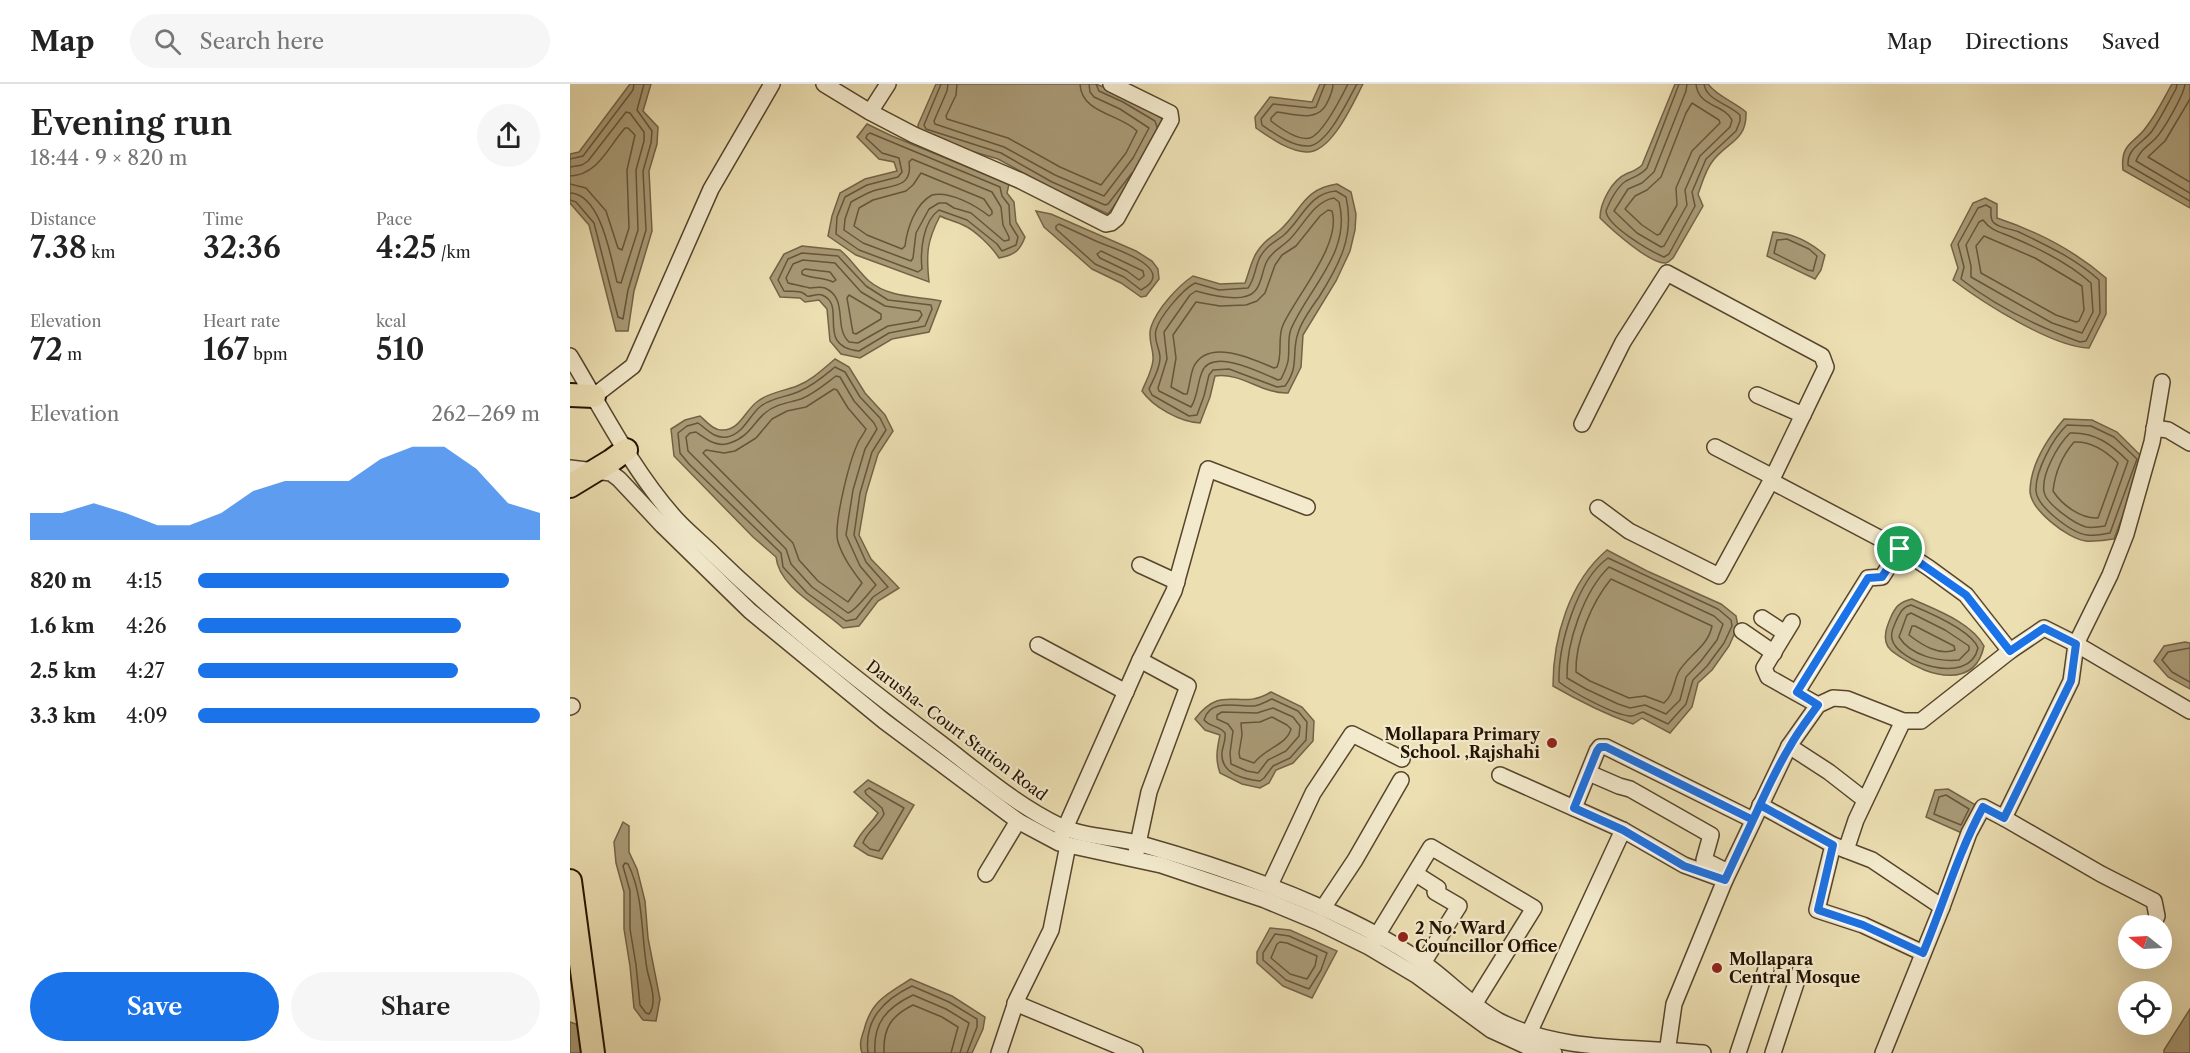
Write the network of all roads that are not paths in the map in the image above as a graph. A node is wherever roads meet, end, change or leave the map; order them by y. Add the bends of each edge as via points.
1 (772, 84) edge
2 (824, 84) edge
3 (888, 84) edge
4 (1111, 84) edge
5 (870, 112) junction
6 (570, 356) edge
7 (2162, 382) dead end
8 (570, 395) edge
9 (1756, 395) dead end
10 (594, 396) junction
11 (1803, 415) junction
12 (1582, 424) dead end
13 (2154, 428) junction
14 (2190, 443) edge
15 (1715, 447) dead end
16 (626, 450) junction
17 (570, 468) edge
18 (592, 471) junction
19 (1772, 479) junction
20 (570, 486) edge
21 (1307, 507) dead end
22 (1598, 508) dead end
23 (1900, 549) junction
24 (1140, 565) dead end
25 (1177, 582) junction
26 (1762, 618) dead end
27 (1742, 631) dead end
28 (2076, 644) junction
29 (1038, 645) dead end
30 (2010, 651) junction
31 (1774, 653) junction
32 (1140, 660) junction
33 (1126, 692) junction
34 (1797, 692) junction
35 (1818, 705) junction
36 (2190, 711) edge
37 (1904, 721) junction
38 (1790, 746) junction
39 (1402, 759) dead end
40 (1589, 773) junction
41 (1500, 776) dead end
42 (1401, 780) dead end
43 (1865, 800) junction
44 (1760, 805) junction
45 (1574, 808) junction
46 (2004, 818) junction
47 (1753, 820) junction
48 (1018, 821) junction
49 (1623, 830) junction
50 (1064, 838) junction
51 (1840, 848) junction
52 (1136, 851) junction
53 (986, 874) dead end
54 (1416, 874) junction
55 (1727, 876) junction
56 (570, 881) edge
57 (1270, 885) junction
58 (1942, 906) junction
59 (1323, 908) junction
60 (2157, 915) edge
61 (1373, 941) junction
62 (1923, 953) junction
63 (1423, 963) junction
64 (1766, 969) dead end
65 (1800, 971) dead end
66 (1475, 1003) junction
67 (1016, 1004) junction
68 (1529, 1033) junction
69 (1667, 1051) edge
70 (593, 1053) edge
71 (999, 1053) edge
72 (1135, 1053) edge
73 (1554, 1053) edge
74 (1703, 1053) edge
75 (1738, 1053) edge
76 (1773, 1053) edge
77 (1883, 1053) edge

1 - 10 street via 711,189 633,366
2 - 5 street
3 - 5 street
4 - 5 street via 1170,113 1171,120 1117,218 1106,224
6 - 10 street, Darusha- Court Station Road
7 - 13 street
8 - 10 highway
9 - 11 street
10 - 16 street, Darusha- Court Station Road
11 - 12 street via 1826,367 1822,356 1667,273 1623,342
11 - 19 street
13 - 14 street via 2168,430
13 - 28 street via 2126,534
15 - 19 street
16 - 18 highway
16 - 50 street, Darusha- Court Station Road via 676,519 761,601
17 - 18 street, Darusha- Court Station Road
18 - 20 highway
18 - 48 street, Darusha- Court Station Road via 619,478 750,611 884,721
19 - 22 street via 1719,576 1629,531
19 - 23 street
21 - 25 street via 1208,469
23 - 30 street via 1966,595
23 - 34 street via 1882,577 1868,578
24 - 25 street
25 - 32 street
26 - 31 street via 1789,628
27 - 31 street
28 - 30 street via 2044,628
28 - 36 street
28 - 46 street via 2071,681
29 - 33 street
30 - 37 street via 1921,721
31 - 34 street via 1765,672
32 - 33 street
32 - 52 street via 1188,686 1149,792
33 - 50 street
34 - 35 street
35 - 37 street via 1833,698 1847,699
35 - 38 street
37 - 43 street
38 - 43 street
38 - 44 street
39 - 57 street via 1352,734 1312,793
40 - 45 street
40 - 47 street via 1597,751 1606,747
40 - 55 street via 1630,789 1711,835 1704,860
41 - 45 street
42 - 59 street
43 - 51 street
44 - 47 street
44 - 51 street
45 - 49 street
46 - 58 street via 1983,807
46 - 60 street via 2154,901
47 - 55 street
48 - 50 street, Darusha- Court Station Road
48 - 53 street
49 - 55 street via 1684,866
49 - 68 street
50 - 52 street, Darusha- Court Station Road
50 - 67 street via 1051,930
51 - 58 street via 1872,860
51 - 62 street via 1818,910 1863,925
52 - 57 street, Darusha- Court Station Road
52 - 61 street, Darusha- Court Station Road
54 - 61 street
54 - 63 street via 1438,888 1435,892 1459,906
54 - 66 street via 1431,847 1533,908
55 - 69 street via 1674,1005
56 - 70 highway
57 - 59 street, Darusha- Court Station Road
58 - 62 street
59 - 61 street, Darusha- Court Station Road
61 - 63 street, Darusha- Court Station Road
61 - 73 street, Darusha- Court Station Road via 1491,1030 1526,1046
62 - 77 street
63 - 66 street, Darusha- Court Station Road
64 - 75 street
65 - 76 street
66 - 68 street, Darusha- Court Station Road via 1497,1020
67 - 71 street
67 - 72 street
68 - 69 street, Darusha- Court Station Road via 1588,1047
69 - 74 street, Darusha- Court Station Road

